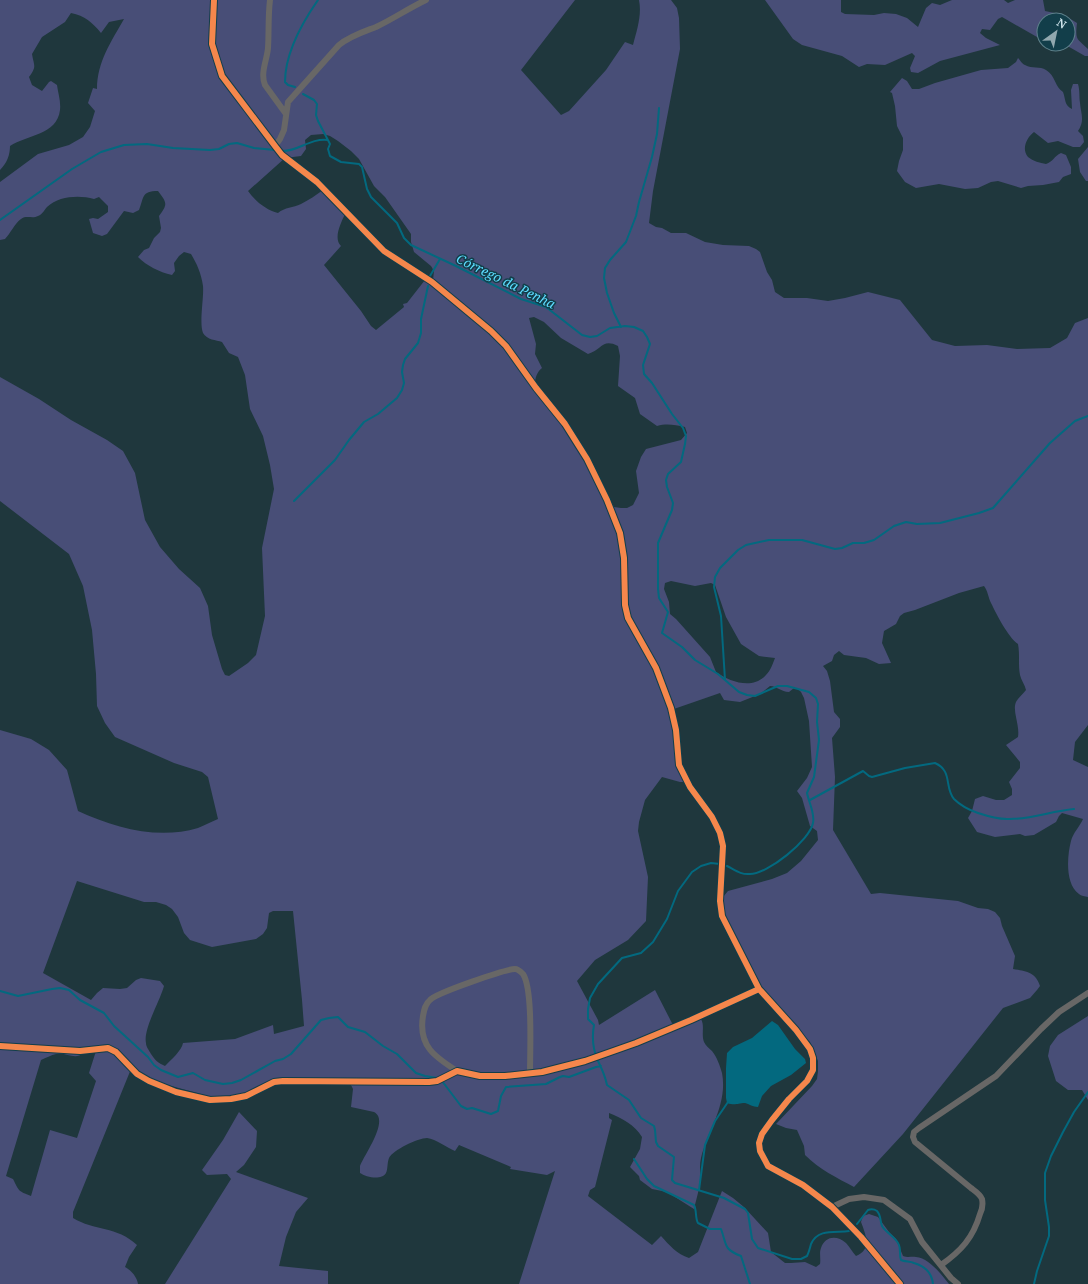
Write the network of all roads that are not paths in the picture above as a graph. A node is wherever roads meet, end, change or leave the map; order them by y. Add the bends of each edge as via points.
1 (214, 0) edge
2 (270, 0) edge
3 (426, 0) edge
4 (286, 114) junction
5 (275, 146) junction
6 (759, 989) junction
7 (1088, 993) edge
8 (0, 1046) edge
9 (457, 1071) junction
10 (530, 1073) junction
11 (832, 1207) junction
12 (941, 1265) junction
13 (900, 1284) edge
14 (958, 1284) edge

1 - 5 street via 212,44 222,76
2 - 4 street via 268,50 263,81
3 - 4 street via 346,40 288,102
4 - 5 street via 284,130
5 - 6 street via 282,155 317,182 384,250 432,282 506,346 565,424 587,459 620,533 628,618 656,668 671,708 679,765 720,833 723,846 720,901 722,916
6 - 10 street via 597,1057
6 - 11 street via 796,1030 810,1049 813,1058 813,1070 807,1081 789,1099 762,1134 760,1151 768,1166 803,1184
7 - 12 street via 1059,1012 996,1076 914,1132 914,1142 979,1194 982,1200 977,1225 969,1239 962,1249
8 - 9 street via 80,1051 108,1048 116,1052 137,1074 149,1081 176,1092 210,1100 246,1096 274,1082 429,1082
9 - 10 street via 480,1076
9 - 10 street via 432,1053 426,1045 422,1032 425,1007 430,999 442,992 515,969 522,972 529,999
11 - 12 street via 849,1199 864,1197 884,1200 910,1219 922,1242
11 - 13 street
12 - 14 street

